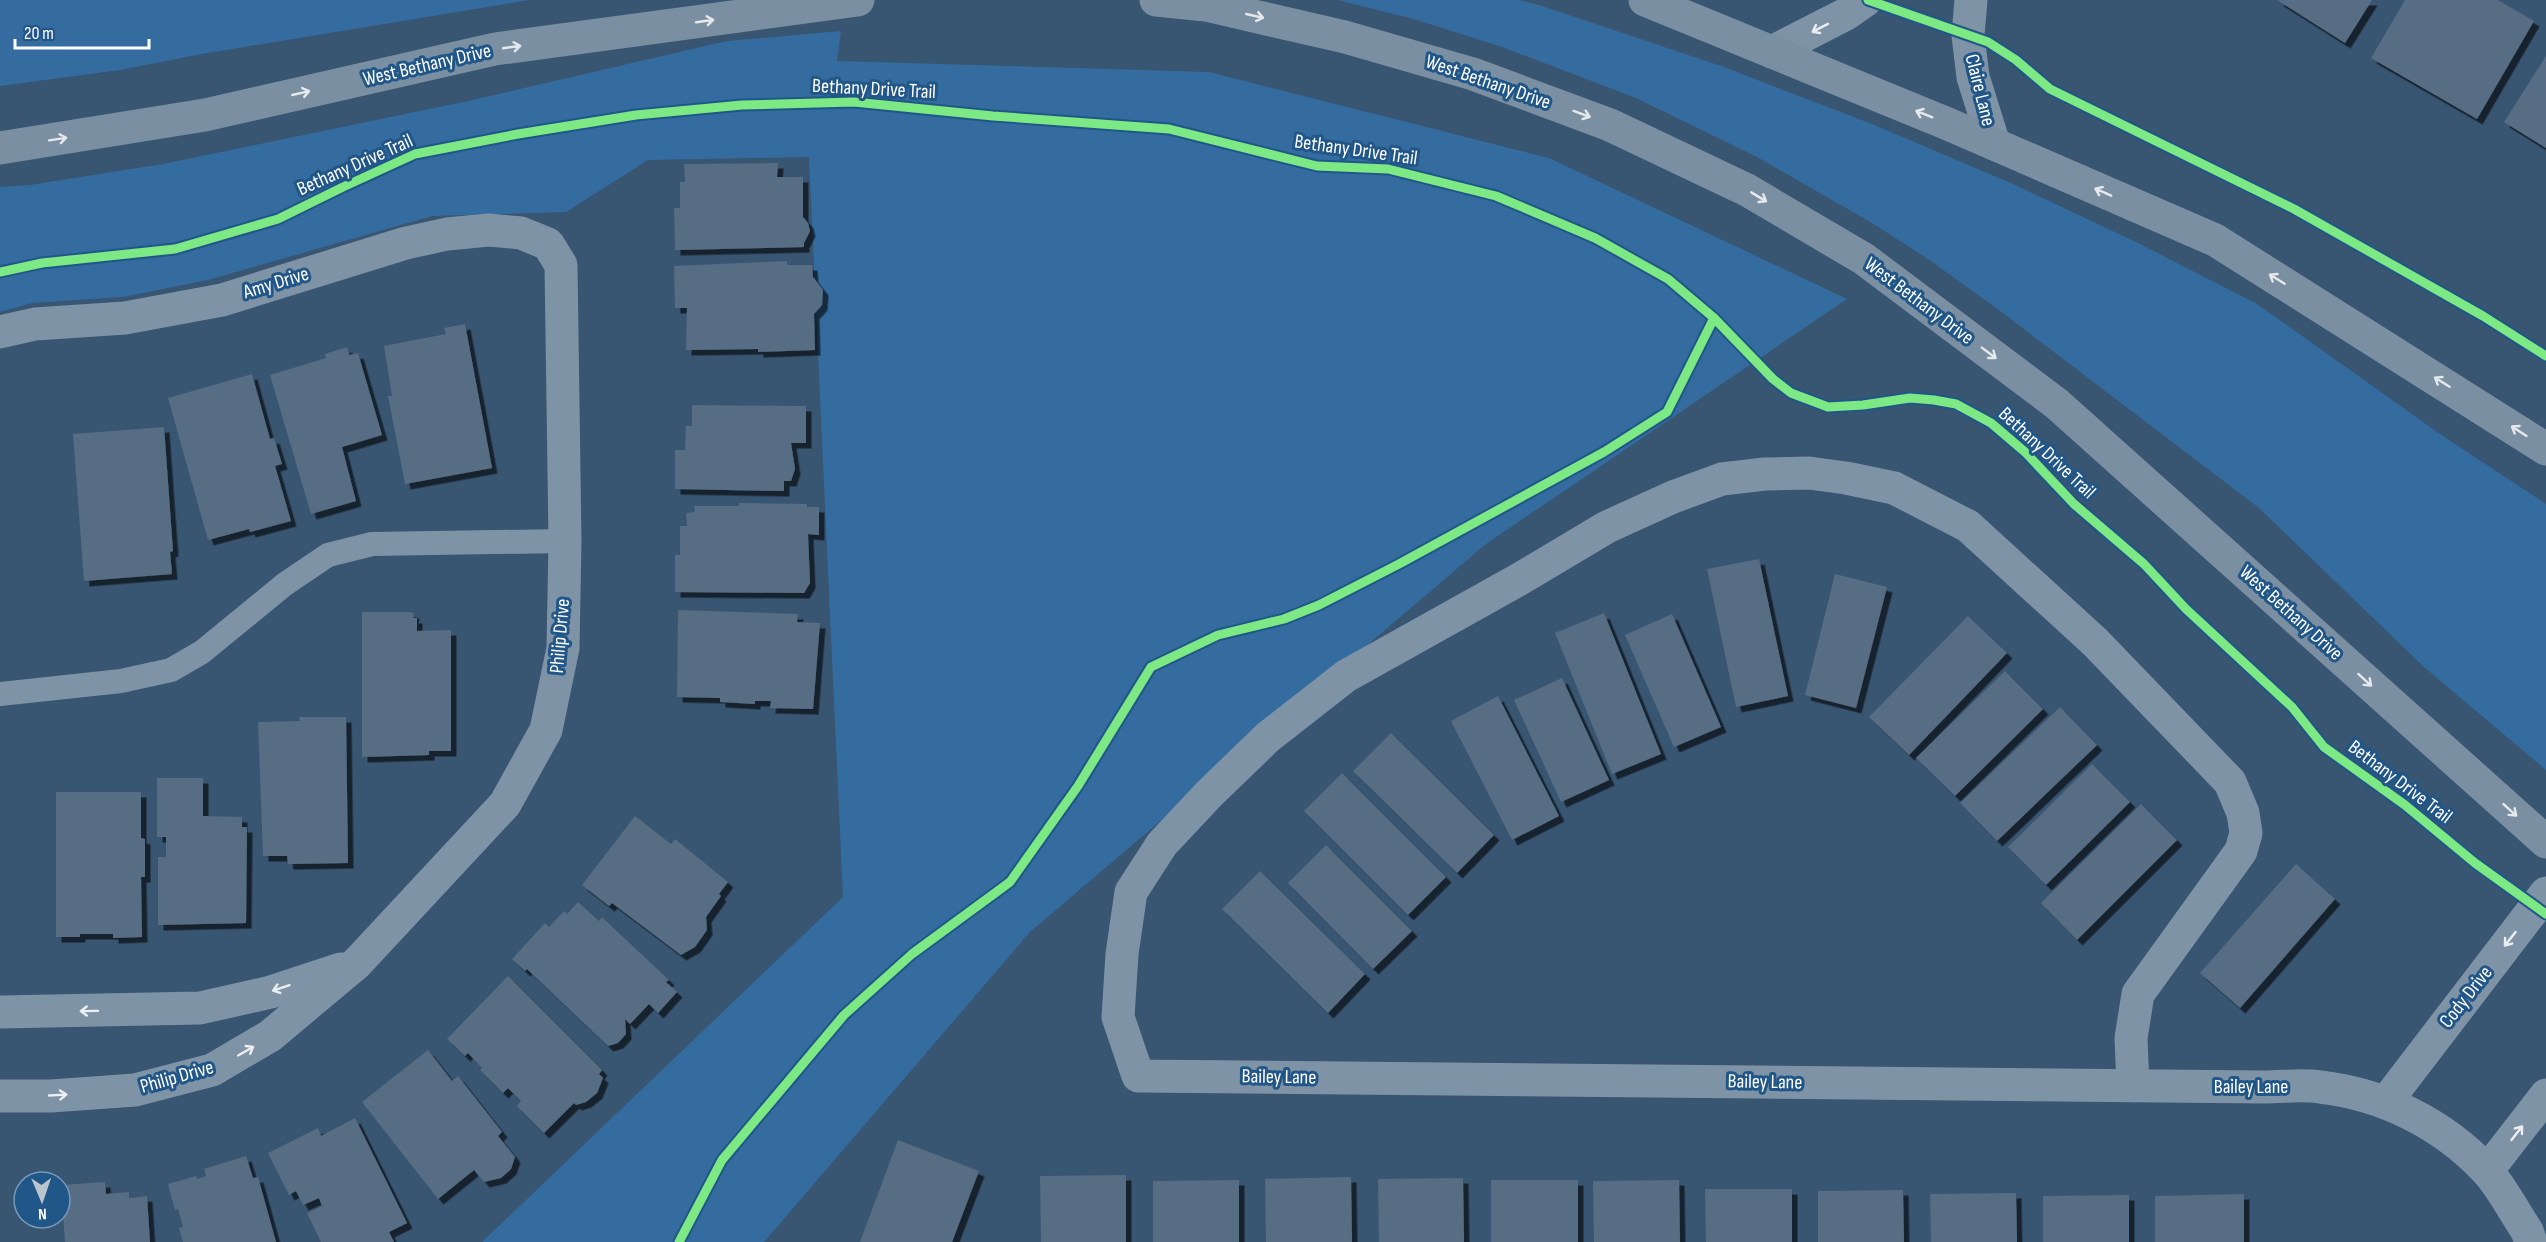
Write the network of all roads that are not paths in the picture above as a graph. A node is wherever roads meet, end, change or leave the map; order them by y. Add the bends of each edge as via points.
1 (858, 0) edge
2 (1156, 0) edge
3 (1645, 0) edge
4 (1866, 0) edge
5 (1971, 0) edge
6 (1772, 52) junction
7 (1994, 144) junction
8 (0, 148) edge
9 (548, 243) joint
10 (0, 332) edge
11 (2546, 449) edge
12 (565, 541) junction
13 (0, 694) edge
14 (2546, 842) edge
15 (2546, 893) edge
16 (357, 963) junction
17 (0, 1012) edge
18 (2133, 1086) junction
19 (2546, 1095) edge
20 (0, 1096) edge
21 (2386, 1102) junction
22 (2487, 1171) junction
23 (2531, 1242) edge

8 -> 1 main road, West Bethany Drive via 205,115 495,49
2 -> 14 main road, West Bethany Drive via 1206,5 1345,37 1473,74 1610,124 1747,190 1864,259 2057,404
3 - 6 main road
4 -> 6 street
5 - 7 street, Claire Lane via 1968,35 1973,77
7 -> 6 main road
11 -> 7 main road via 2215,240
9 - 10 street, Amy Drive via 521,232 447,234 222,300 125,318 35,324
9 - 12 street, Philip Drive via 561,265 563,288
12 - 13 lane via 372,544 328,555 285,584 202,652 171,670 122,681
12 - 16 street, Philip Drive via 563,648 546,730 505,804
15 -> 21 street, Cody Drive
16 -> 17 street, Philip Drive via 271,992 200,1008
20 -> 16 street, Philip Drive via 135,1090 212,1070 270,1036
18 - 18 street, Bailey Lane via 1138,1076 1118,1017 1131,892 1162,844 1209,794 1268,737 1338,682 1607,527 1722,479 1809,473 1894,488 1968,526 2095,642 2230,782 2243,813 2246,833 2241,851 2138,994 2131,1038
18 - 21 street, Bailey Lane via 2318,1086
22 -> 19 street
21 - 22 street, Bailey Lane via 2444,1133
22 - 23 street, Bailey Lane

